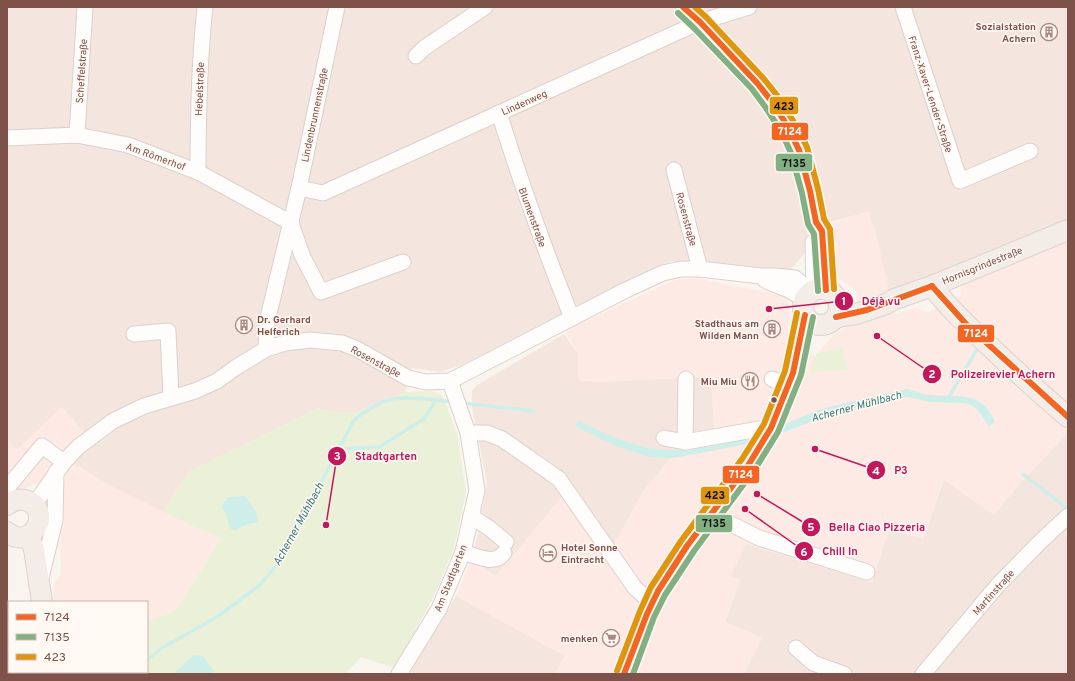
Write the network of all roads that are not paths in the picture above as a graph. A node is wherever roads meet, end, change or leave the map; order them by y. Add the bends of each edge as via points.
1 (86, 7) edge
2 (205, 7) edge
3 (336, 7) edge
4 (485, 7) edge
5 (683, 7) edge
6 (749, 7) edge
7 (903, 7) edge
8 (700, 22) junction
9 (416, 56) dead end
10 (499, 113) junction
11 (77, 135) junction
12 (7, 138) edge
13 (1030, 151) dead end
14 (674, 170) dead end
15 (198, 172) junction
16 (299, 188) junction
17 (816, 222) junction
18 (291, 223) junction
19 (1068, 230) edge
20 (403, 262) dead end
21 (814, 264) junction
22 (700, 269) junction
23 (761, 276) junction
24 (795, 278) junction
25 (932, 286) junction
26 (820, 304) junction
27 (572, 318) junction
28 (134, 334) dead end
29 (266, 349) junction
30 (686, 379) dead end
31 (450, 381) junction
32 (171, 397) junction
33 (1068, 417) edge
34 (769, 432) junction
35 (468, 433) junction
36 (664, 438) dead end
37 (685, 442) junction
38 (60, 467) junction
39 (8, 498) edge
40 (34, 505) junction
41 (711, 514) junction
42 (471, 516) junction
43 (1068, 516) edge
44 (7, 532) edge
45 (29, 536) junction
46 (463, 552) junction
47 (868, 572) dead end
48 (40, 582) junction
49 (42, 601) edge
50 (652, 601) junction
51 (796, 648) dead end
52 (399, 674) edge
53 (624, 674) edge
54 (844, 674) edge
55 (923, 674) edge

1 - 11 street, Scheffelstraße
2 - 15 street, Hebelstraße via 200,52
3 - 16 street, Lindenbrunnenstraße
4 - 9 street
5 - 8 street
6 - 8 street, Lindenweg
7 - 13 street, Franz-Xaver-Lender-Straße via 960,181
8 - 10 street, Lindenweg
8 - 17 street via 758,84 788,127 799,150
10 - 16 street, Lindenweg via 323,192
10 - 27 street, Blumenstraße via 547,255
11 - 12 street, Am Römerhof
11 - 15 street, Am Römerhof via 128,144
14 - 22 street, Rosenstraße
15 - 18 street, Am Römerhof
16 - 18 street, Lindenbrunnenstraße
17 - 21 street via 813,230
17 - 26 street via 822,231
18 - 20 street via 302,255 321,292
18 - 29 street, Lindenbrunnenstraße via 267,322
19 - 25 main road, Hornisgrindestraße
21 - 24 street
21 - 26 street
22 - 23 street, Rosenstraße
22 - 27 street, Rosenstraße via 681,268 663,273
23 - 24 street, Rosenstraße
23 - 26 street, Rosenstraße
24 - 26 street
25 - 26 main road, Hornisgrindestraße via 856,314
25 - 33 main road via 978,336 1039,394
26 - 34 main road via 784,379
27 - 31 street, Rosenstraße
28 - 32 street via 168,331
29 - 31 street, Rosenstraße via 310,340 342,343 408,378 426,382
29 - 32 street, Rosenstraße via 217,382
30 - 37 street
31 - 35 street, Am Stadtgarten
32 - 38 street, Rosenstraße via 144,406 113,421 78,447
34 - 37 street
34 - 41 main road via 749,464
35 - 42 street, Am Stadtgarten via 477,490
35 - 50 street via 492,434 502,439 559,480 634,588
36 - 37 street
38 - 39 street via 42,446
38 - 40 street, Rosenstraße
38 - 48 street via 55,520
39 - 40 main road via 25,500
40 - 45 main road via 39,519 36,529
41 - 47 street via 759,538
41 - 50 main road
42 - 46 street, Am Stadtgarten
42 - 46 street via 489,528 505,547 501,557 492,561
43 - 55 street, Martinstraße via 998,585
44 - 45 main road via 19,538
45 - 48 main road
46 - 52 street, Am Stadtgarten via 439,609
48 - 49 main road
50 - 53 main road
51 - 54 street via 813,663

